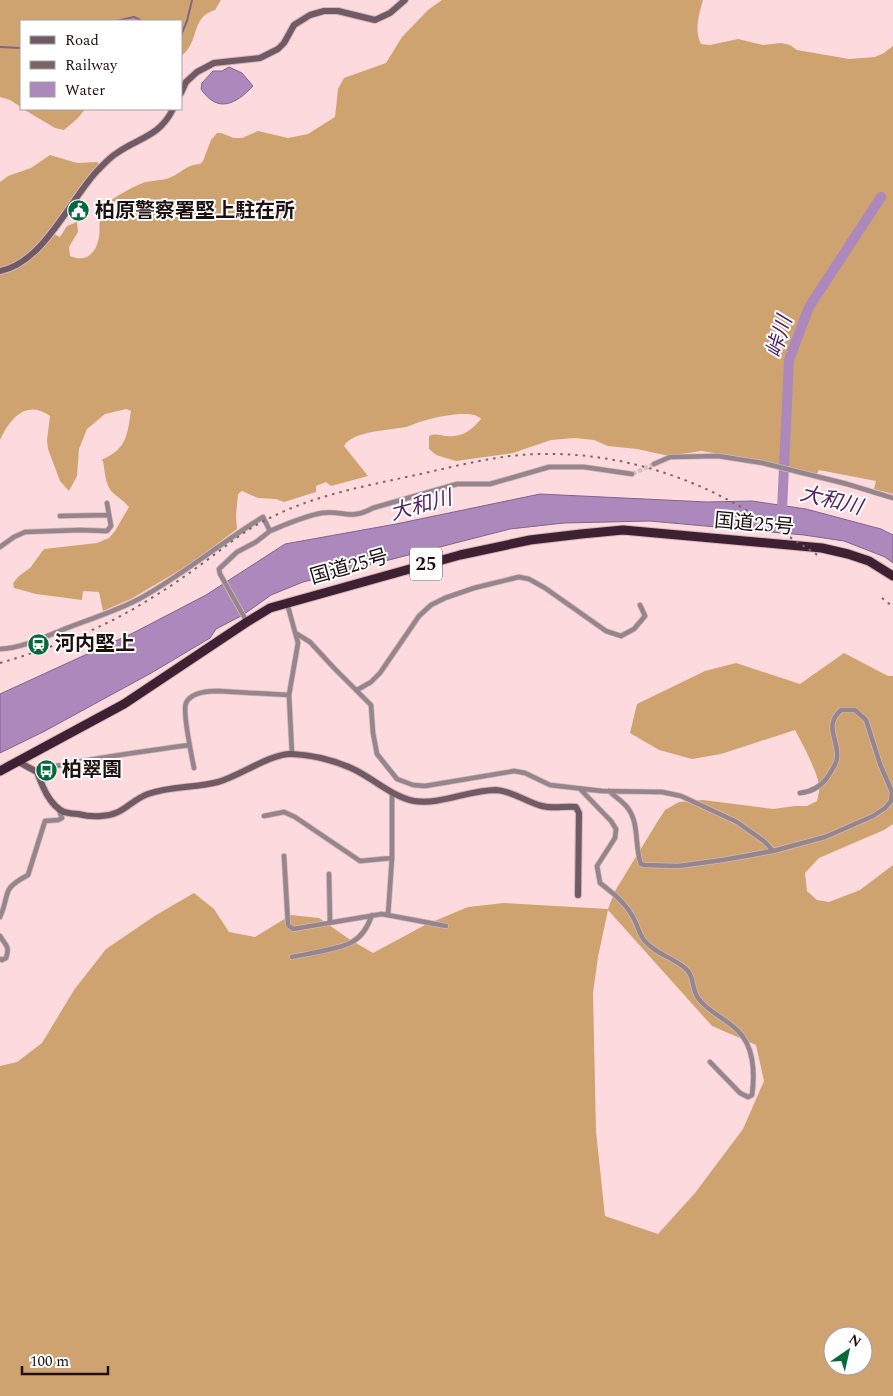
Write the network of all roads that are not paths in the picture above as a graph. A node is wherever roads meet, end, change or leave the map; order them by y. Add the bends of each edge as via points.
1 (405, 0) edge
2 (182, 91) edge
3 (172, 110) edge
4 (0, 271) edge
5 (654, 464) tunnel mouth
6 (632, 474) tunnel mouth
7 (893, 498) edge
8 (107, 503) dead end
9 (109, 515) junction
10 (60, 516) dead end
11 (270, 531) junction
12 (0, 547) edge
13 (893, 576) edge
14 (287, 603) junction
15 (640, 605) dead end
16 (247, 622) junction
17 (296, 634) junction
18 (0, 649) edge
19 (357, 690) junction
20 (289, 695) junction
21 (189, 745) junction
22 (292, 754) junction
23 (17, 762) junction
24 (194, 768) dead end
25 (0, 771) edge
26 (37, 772) junction
27 (580, 788) junction
28 (609, 791) junction
29 (392, 792) junction
30 (800, 793) dead end
31 (58, 807) junction
32 (264, 816) dead end
33 (773, 851) junction
34 (284, 856) dead end
35 (392, 858) junction
36 (329, 874) dead end
37 (578, 895) dead end
38 (372, 915) junction
39 (388, 915) junction
40 (0, 917) edge
41 (330, 923) junction
42 (446, 926) dead end
43 (0, 936) edge
44 (292, 957) dead end
45 (0, 959) edge
46 (710, 1062) dead end

1 - 2 street via 390,14 375,20 338,11 304,17 294,25 278,49 260,58 214,63 197,72
3 - 4 street via 156,132 117,153 97,171 37,250 24,262
5 - 7 street via 670,457 718,456 763,463
6 - 11 street via 584,467 549,467 490,484 457,484 373,508 360,515 325,513 302,518
8 - 9 street
9 - 10 street
9 - 12 street via 111,526 107,531 25,532
11 - 16 street via 237,552 219,569
11 - 18 street via 263,518 138,599 24,645
13 - 14 highway, 国道25号 / 25 via 869,561 822,548 623,530 530,540 460,554
14 - 16 highway, 国道25号 / 25 via 270,608
14 - 17 street
15 - 19 street via 645,616 634,629 621,636 606,631 529,579 519,577 474,588 431,605 419,616 380,673
16 - 23 highway, 国道25号 / 25 via 124,704
17 - 19 street via 310,642
17 - 20 street via 298,643
19 - 27 street via 371,704 377,754 397,779 424,786 514,771 550,785
20 - 21 street via 207,691 193,696 185,708
20 - 22 street
21 - 24 street
21 - 26 street via 85,759
22 - 29 street via 352,768
22 - 31 street via 218,782 148,794 115,814 87,816 63,812
23 - 25 highway, 国道25号 / 25
23 - 26 street
26 - 31 street via 44,790
27 - 28 street
27 - 46 street via 616,829 615,838 597,866 600,883 621,899 645,942 691,973 694,992 705,1007 738,1030 750,1051 752,1095 748,1097 740,1093
28 - 33 street via 662,792 681,796 737,822
28 - 33 street via 625,804 633,818 641,864 678,866
29 - 35 street
29 - 37 street via 414,801 427,802 481,790 499,790 511,792 533,804 576,807 579,813
30 - 33 street via 823,784 835,766 833,721 841,710 855,710 870,729 892,792 891,801 873,816 826,837
31 - 40 street via 62,818 45,821 28,875 10,887
32 - 35 street via 284,812 295,817 360,861
34 - 41 street via 288,925 293,929
35 - 39 street
36 - 41 street
38 - 39 street
38 - 41 street
38 - 44 street via 368,926 352,942
39 - 42 street
43 - 45 street via 8,946 8,952 6,958

